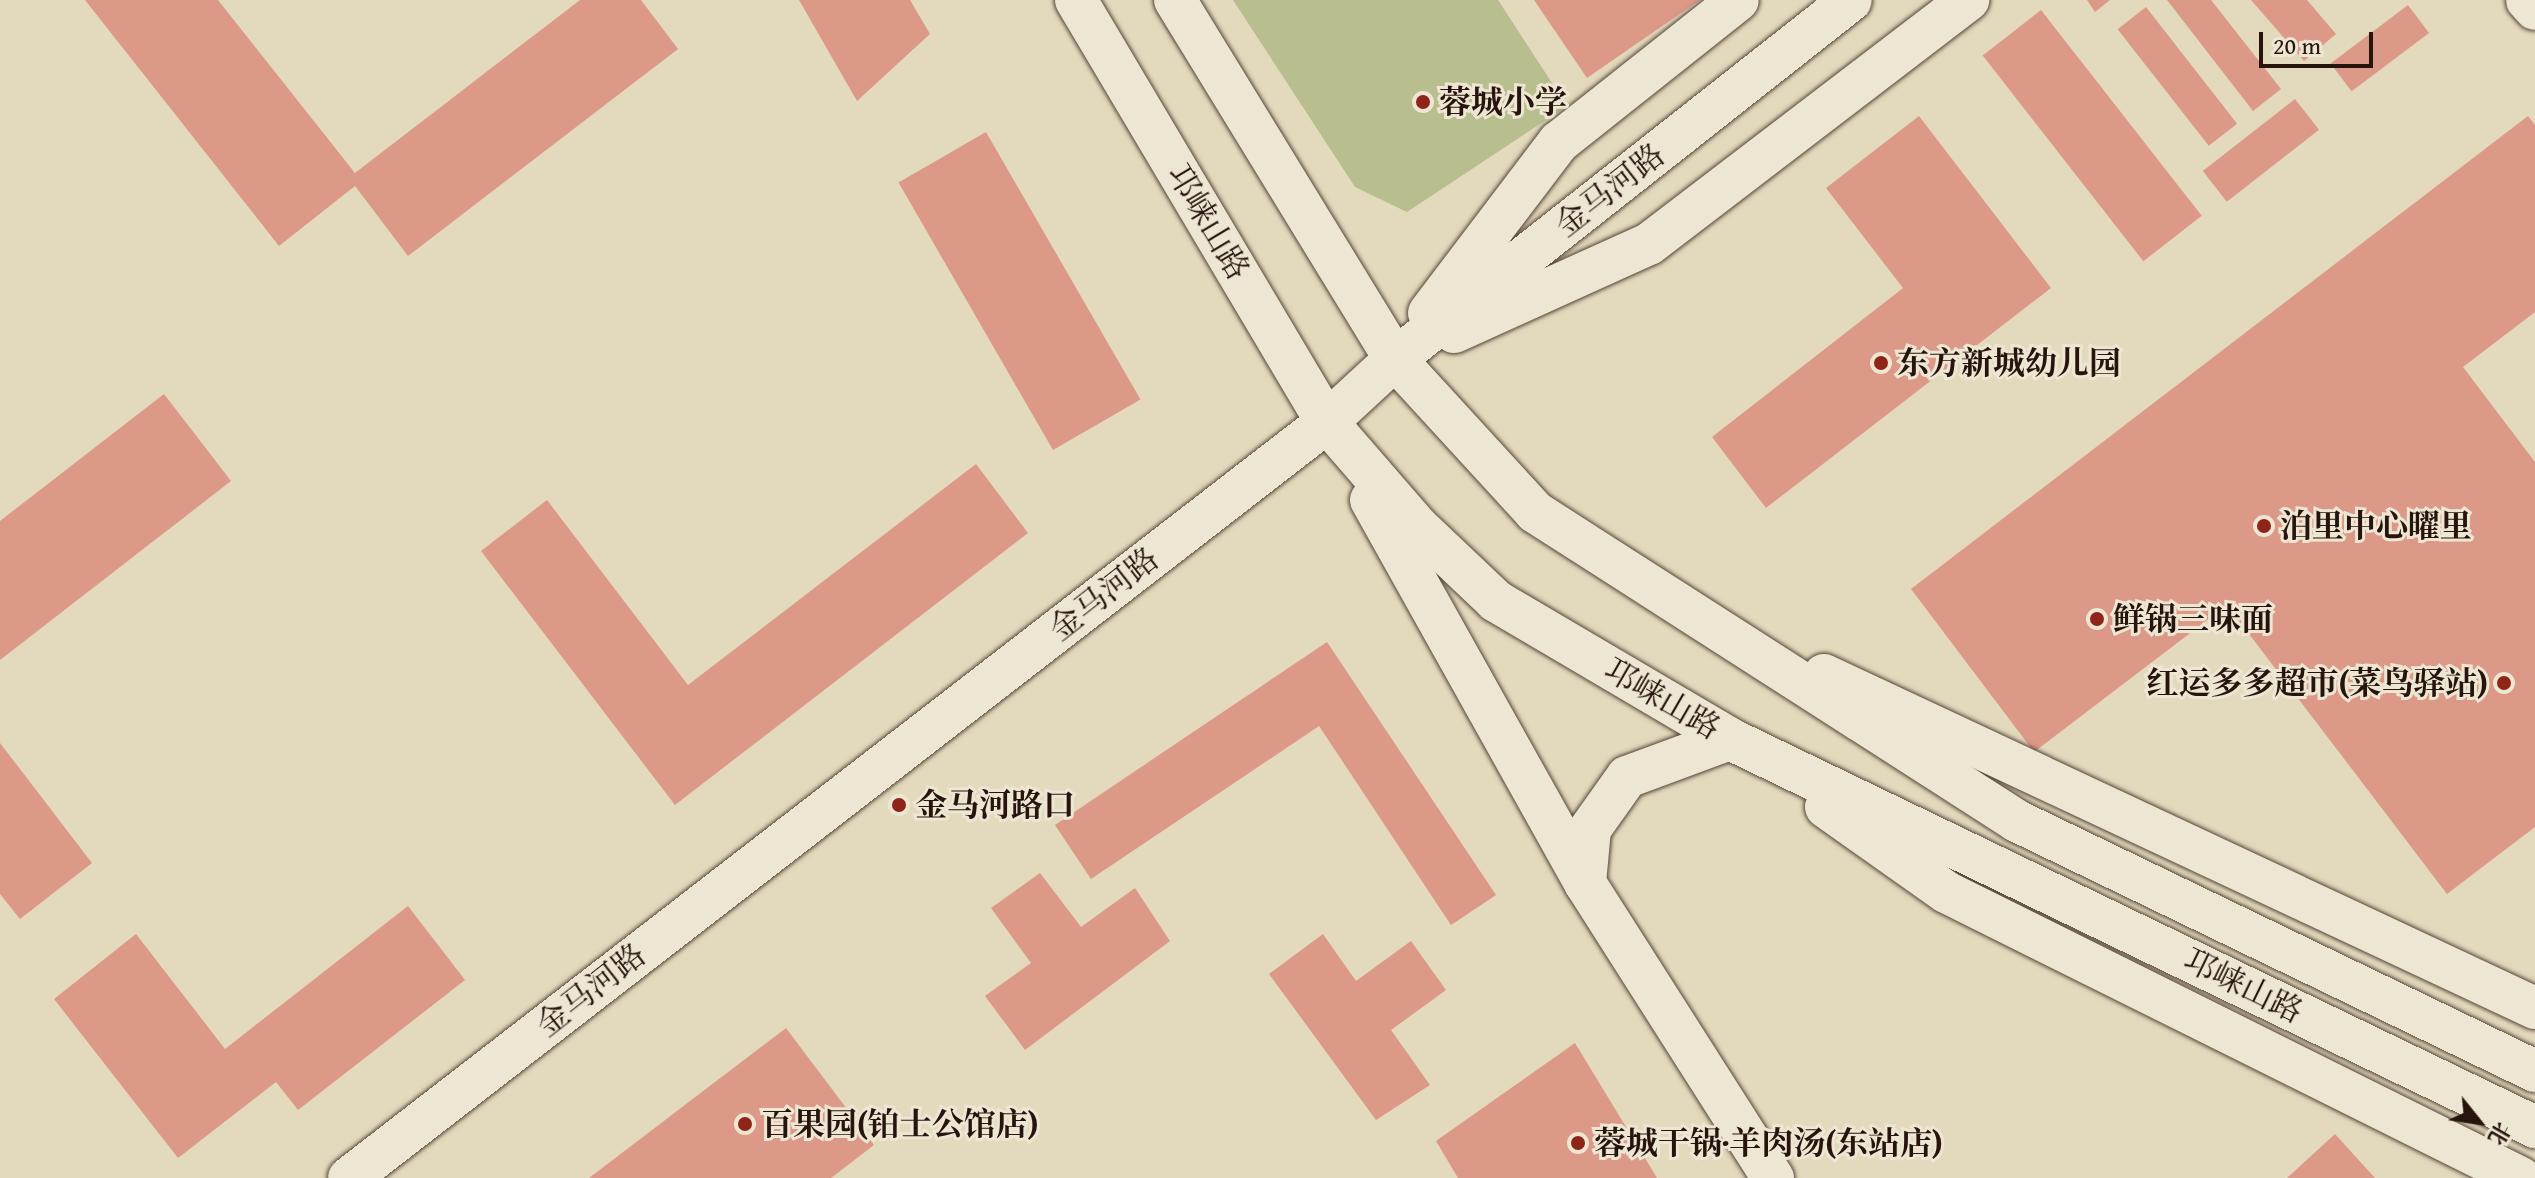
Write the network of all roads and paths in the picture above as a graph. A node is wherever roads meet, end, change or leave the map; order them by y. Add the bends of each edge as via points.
1 (1076, 0) edge
2 (1175, 0) edge
3 (1738, 0) edge
4 (1851, 0) edge
5 (1968, 0) edge
6 (2527, 0) edge
7 (2535, 9) edge
8 (1395, 359) junction
9 (1327, 422) junction
10 (1691, 616) junction
11 (1730, 739) junction
12 (1585, 883) junction
13 (2535, 1008) edge
14 (2525, 1066) edge
15 (2535, 1127) edge
16 (349, 1178) edge
17 (1773, 1178) edge
18 (2521, 1178) edge

1 - 9 street, 邛崃山路
2 - 8 street, 邛崃山路
3 - 8 street via 1559,142
4 - 8 street, 金马河路
5 - 8 street via 1649,244
6 - 7 street
8 - 9 street, 金马河路
8 - 10 street, 邛崃山路 via 1535,512
9 - 11 street, 邛崃山路 via 1418,527 1496,601
9 - 12 street
9 - 16 street, 金马河路
10 - 13 street via 1949,730
10 - 14 street, 邛崃山路 via 2017,821
11 - 12 street via 1627,777 1590,829
11 - 15 street, 邛崃山路
11 - 18 street via 1946,892
12 - 17 street

